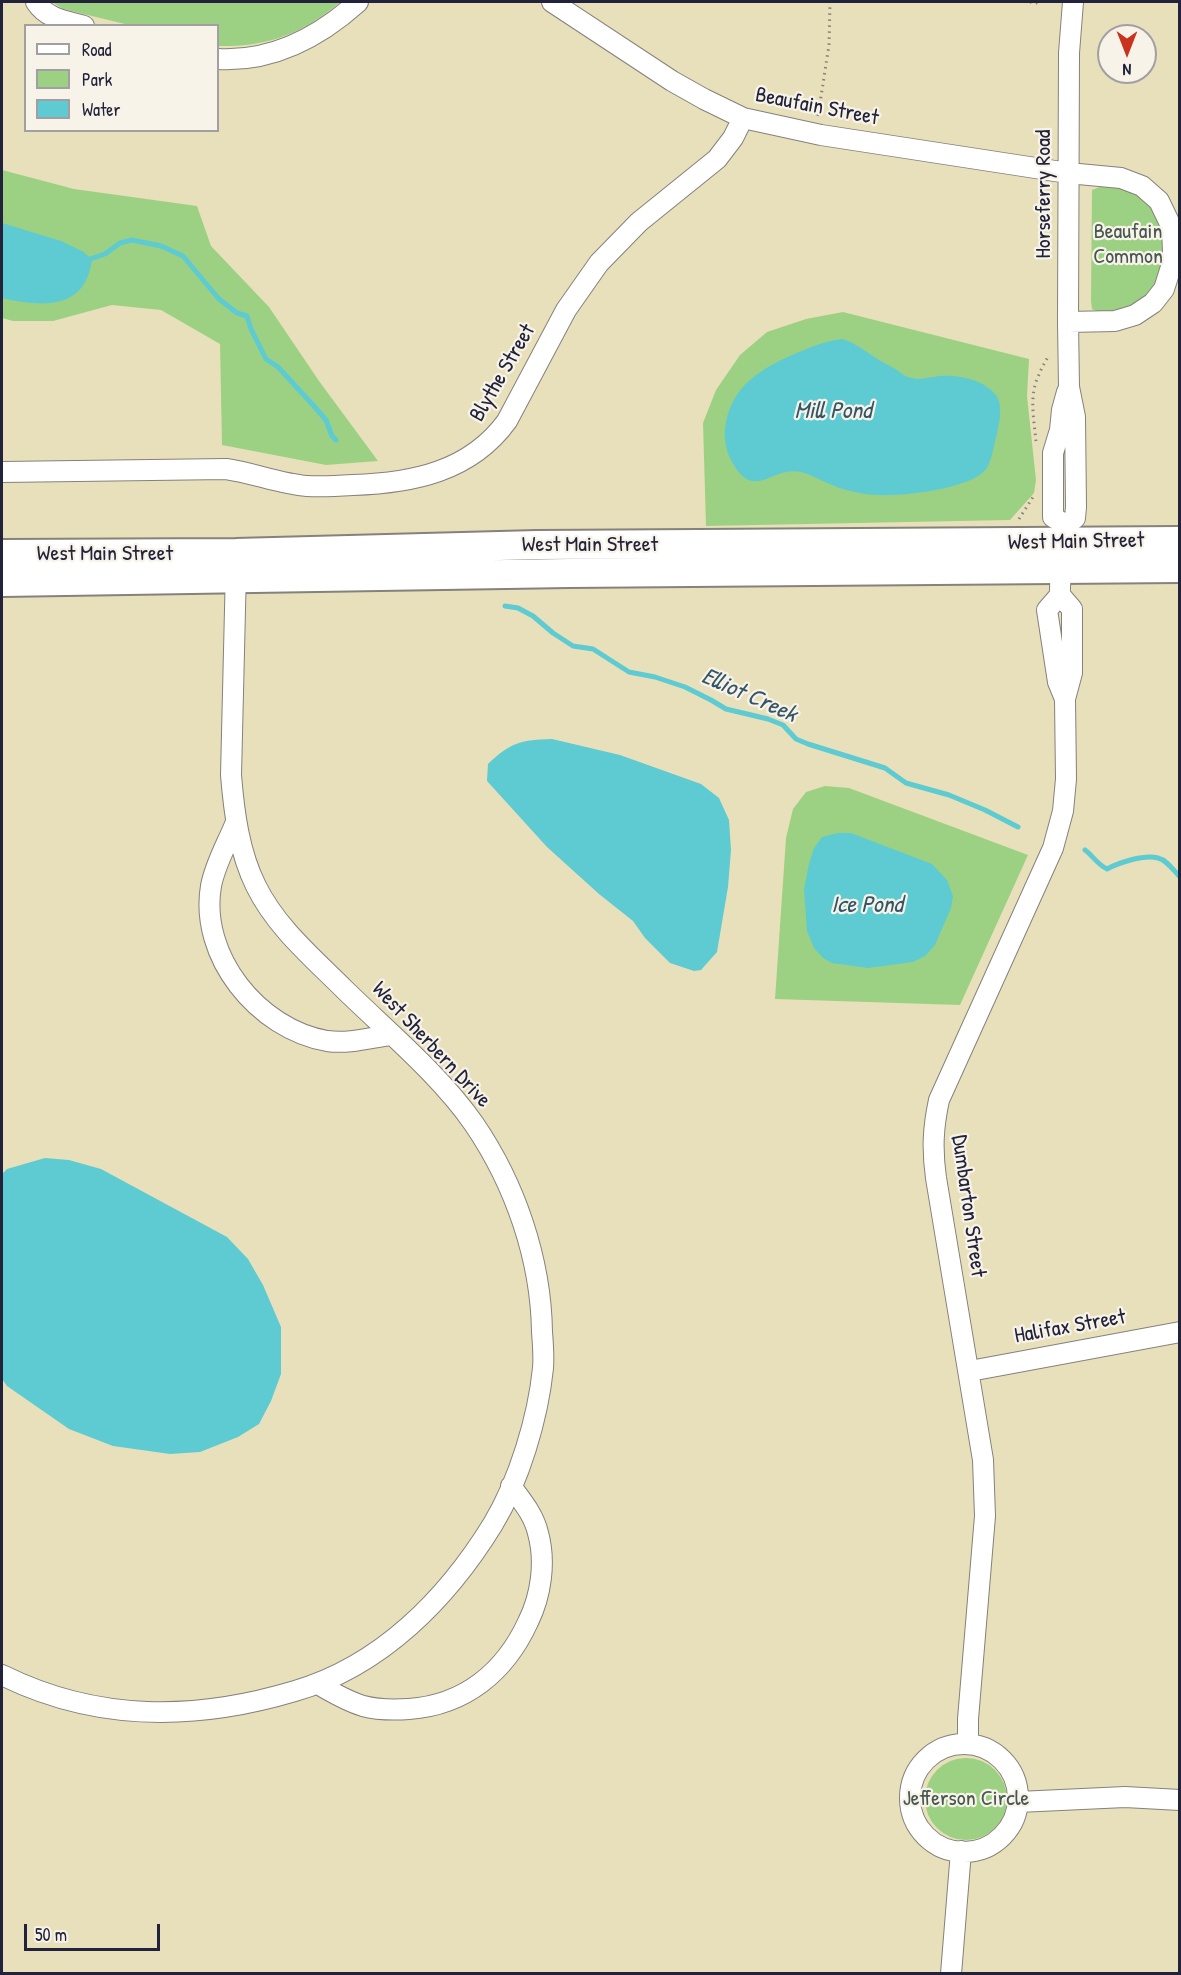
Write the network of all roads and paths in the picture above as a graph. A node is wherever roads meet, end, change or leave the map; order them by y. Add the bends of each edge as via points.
1 (36, 2) edge
2 (358, 2) edge
3 (552, 2) edge
4 (830, 2) edge
5 (1030, 2) edge
6 (1039, 2) edge
7 (1073, 2) edge
8 (77, 24) edge
9 (219, 59) edge
10 (742, 118) junction
11 (817, 118) dead end
12 (1068, 173) junction
13 (1068, 322) junction
14 (1050, 351) dead end
15 (1037, 449) dead end
16 (2, 472) edge
17 (1036, 493) dead end
18 (1016, 523) dead end
19 (1179, 541) edge
20 (2, 555) edge
21 (1063, 558) junction
22 (236, 566) junction
23 (1179, 568) edge
24 (2, 582) edge
25 (236, 822) junction
26 (390, 1035) junction
27 (1179, 1332) edge
28 (970, 1371) junction
29 (511, 1486) junction
30 (2, 1675) edge
31 (318, 1684) junction
32 (968, 1743) junction
33 (1179, 1800) edge
34 (1018, 1802) junction
35 (961, 1851) junction
36 (951, 1974) edge

1 - 8 street via 50,16
2 - 9 street via 328,26 288,48 248,58
3 - 10 street, Beaufain Street via 672,81
4 - 11 path via 829,45
5 - 6 path
7 - 12 street, Horseferry Road
10 - 12 street, Beaufain Street via 821,135
10 - 16 street, Blythe Street via 717,159 639,222 599,263 566,310 498,433 480,451 452,466 384,483 324,486 306,486 226,469
12 - 13 street, Horseferry Road
12 - 13 street, Beaufain Street via 1121,178 1150,192 1166,212 1172,228 1173,251 1164,289 1144,311 1115,321
13 - 21 street, Horseferry Road via 1069,387 1053,453 1053,517
14 - 15 path via 1034,388
17 - 18 path
19 - 21 street, West Main Street
20 - 22 street, West Main Street
21 - 22 street, West Main Street via 569,573
21 - 23 street, West Main Street
21 - 28 street, Dumbarton Street via 1047,610 1058,682 1065,699 1065,797 1057,835 951,1071 933,1127 936,1178
22 - 24 street, West Main Street
22 - 25 street, West Sherbern Drive via 231,775
25 - 26 street, West Sherbern Drive via 256,886 279,922
25 - 26 street via 212,885 210,908 219,950 243,992 281,1023 304,1034 346,1043
26 - 29 street, West Sherbern Drive via 472,1121 500,1166 536,1266 543,1366 536,1412
27 - 28 street, Halifax Street
28 - 32 street, Dumbarton Street via 983,1460 985,1516
29 - 31 street, West Sherbern Drive via 480,1544 432,1605 376,1651
29 - 31 street via 531,1514 539,1534 542,1560 532,1614 506,1660 465,1693 442,1704 420,1708 390,1710 365,1706
30 - 31 street, West Sherbern Drive via 56,1697 138,1712 215,1710
32 - 34 street via 1000,1757 1011,1770
32 - 35 street via 941,1749 925,1761 910,1791 920,1828 932,1841
33 - 34 street via 1125,1797
34 - 35 street via 1012,1824 1001,1837 989,1846
35 - 36 street

